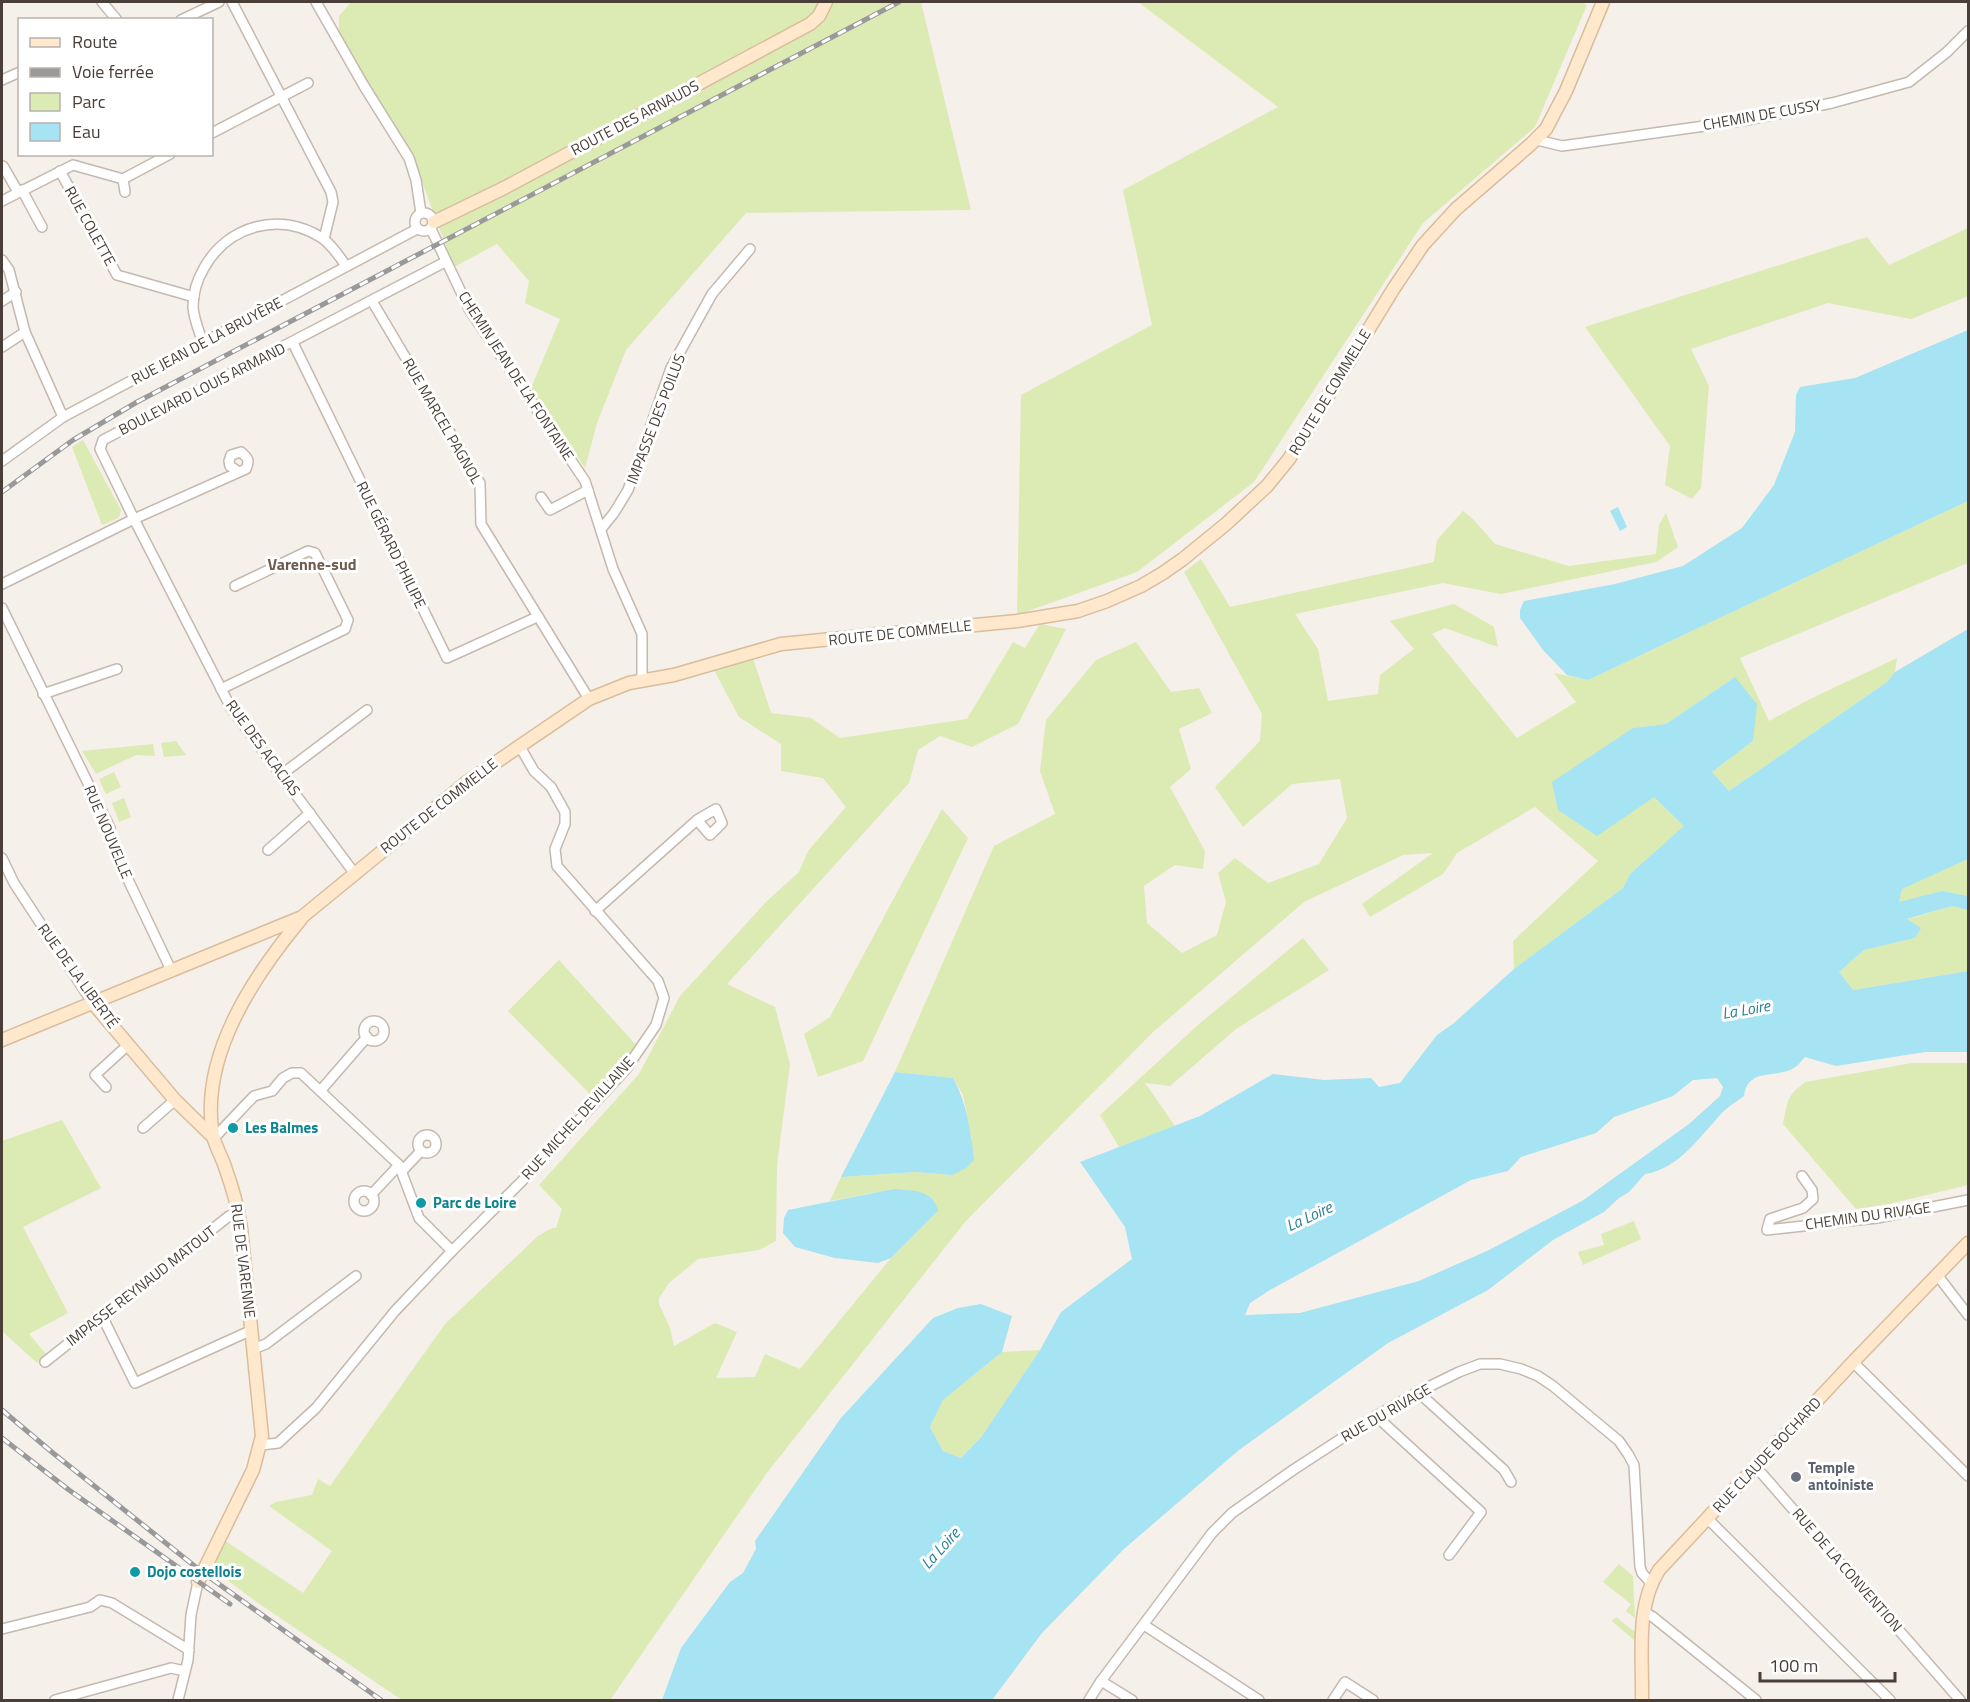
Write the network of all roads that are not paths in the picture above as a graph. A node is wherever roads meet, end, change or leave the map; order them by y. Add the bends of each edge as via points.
1 (102, 2) edge
2 (219, 2) edge
3 (232, 2) edge
4 (316, 2) edge
5 (826, 2) edge
6 (1603, 2) edge
7 (115, 18) edge
8 (185, 18) edge
9 (1968, 31) edge
10 (18, 73) edge
11 (2, 80) edge
12 (308, 83) dead end
13 (282, 96) junction
14 (213, 132) edge
15 (1537, 140) junction
16 (72, 156) edge
17 (166, 156) edge
18 (3, 166) dead end
19 (70, 166) junction
20 (60, 171) junction
21 (123, 179) junction
22 (20, 191) junction
23 (125, 192) dead end
24 (2, 201) edge
25 (421, 213) junction
26 (432, 226) junction
27 (42, 227) dead end
28 (417, 229) junction
29 (324, 239) junction
30 (750, 249) dead end
31 (2, 260) edge
32 (445, 262) junction
33 (346, 266) junction
34 (16, 292) junction
35 (194, 297) junction
36 (2, 301) edge
37 (372, 301) junction
38 (26, 332) junction
39 (203, 343) junction
40 (293, 343) junction
41 (2, 347) edge
42 (63, 417) junction
43 (2, 461) edge
44 (238, 472) dead end
45 (588, 490) junction
46 (541, 497) dead end
47 (134, 519) junction
48 (601, 529) junction
49 (2, 584) edge
50 (235, 586) dead end
51 (2, 608) edge
52 (537, 617) junction
53 (117, 669) dead end
54 (642, 681) junction
55 (221, 689) junction
56 (43, 694) junction
57 (588, 699) junction
58 (367, 710) dead end
59 (519, 745) junction
60 (281, 775) junction
61 (310, 813) junction
62 (697, 820) dead end
63 (268, 850) dead end
64 (2, 858) edge
65 (355, 874) junction
66 (596, 911) junction
67 (302, 917) junction
68 (171, 970) junction
69 (92, 1002) junction
70 (367, 1038) dead end
71 (2, 1040) edge
72 (129, 1045) junction
73 (106, 1087) dead end
74 (321, 1090) junction
75 (175, 1100) junction
76 (143, 1128) dead end
77 (214, 1138) junction
78 (421, 1151) dead end
79 (401, 1168) junction
80 (1802, 1176) dead end
81 (371, 1195) dead end
82 (1968, 1200) edge
83 (239, 1215) junction
84 (1968, 1243) edge
85 (452, 1251) junction
86 (356, 1276) dead end
87 (1938, 1276) junction
88 (1968, 1315) edge
89 (102, 1316) junction
90 (252, 1330) junction
91 (253, 1349) junction
92 (45, 1362) dead end
93 (1853, 1362) junction
94 (1418, 1392) junction
95 (1376, 1416) junction
96 (261, 1445) junction
97 (1756, 1467) junction
98 (1968, 1476) edge
99 (1511, 1482) dead end
100 (1708, 1519) junction
101 (1449, 1555) dead end
102 (198, 1582) joint
103 (1651, 1583) junction
104 (1643, 1611) junction
105 (1144, 1625) junction
106 (2, 1629) edge
107 (189, 1650) junction
108 (185, 1671) junction
109 (1101, 1681) junction
110 (55, 1701) edge
111 (178, 1701) edge
112 (1089, 1701) edge
113 (1132, 1701) edge
114 (1259, 1701) edge
115 (1333, 1701) edge
116 (1373, 1701) edge
117 (1642, 1701) edge
118 (1756, 1701) edge
119 (1890, 1701) edge
120 (1960, 1701) edge

1 - 7 street
2 - 8 street
3 - 13 street
4 - 25 street via 409,158
5 - 26 street, ROUTE DES ARNAUDS via 810,24
6 - 15 street, ROUTE DE COMMELLE via 1566,91
9 - 15 street, CHEMIN DE CUSSY via 1909,82 1832,103 1748,120 1562,146
10 - 11 street
12 - 13 street
13 - 14 street
13 - 29 street via 333,197
15 - 54 street, ROUTE DE COMMELLE via 1456,208 1423,245 1289,459 1267,486 1163,573 1107,601 1070,612 1017,621 781,644
16 - 19 street
17 - 21 street
18 - 22 street
19 - 20 street
19 - 21 street
20 - 22 street
20 - 35 street, RUE COLETTE via 117,275
21 - 23 street
22 - 24 street
22 - 27 street
25 - 26 street via 429,214
25 - 28 street via 415,220
26 - 28 street via 425,232
26 - 32 street, CHEMIN JEAN DE LA FONTAINE
28 - 33 street, RUE JEAN DE LA BRUYÈRE
29 - 33 street
29 - 35 street via 286,225 269,224 236,234 208,260
30 - 48 street, IMPASSE DES POILUS via 712,294 671,368 628,490
31 - 34 street
32 - 37 street, BOULEVARD LOUIS ARMAND
32 - 45 street, CHEMIN JEAN DE LA FONTAINE via 469,309 543,416
33 - 39 street, RUE JEAN DE LA BRUYÈRE
34 - 36 street
34 - 38 street
35 - 39 street via 196,324
37 - 40 street, BOULEVARD LOUIS ARMAND
37 - 52 street, RUE MARCEL PAGNOL via 480,483 481,524
38 - 41 street
38 - 42 street
39 - 42 street, RUE JEAN DE LA BRUYÈRE
40 - 47 street, BOULEVARD LOUIS ARMAND via 103,440 100,449
40 - 52 street, RUE GÉRARD PHILIPE via 447,658
42 - 43 street, RUE JEAN DE LA BRUYÈRE
44 - 47 street
45 - 46 street via 550,510
45 - 48 street, CHEMIN JEAN DE LA FONTAINE
47 - 49 street
47 - 55 street, RUE DES ACACIAS
48 - 54 street, CHEMIN JEAN DE LA FONTAINE via 613,569 642,634
50 - 55 street via 309,551 315,554 348,620 345,628
51 - 56 street, RUE NOUVELLE
52 - 57 street, RUE MARCEL PAGNOL
53 - 56 street
54 - 57 street, ROUTE DE COMMELLE
55 - 60 street, RUE DES ACACIAS
56 - 68 street, RUE NOUVELLE via 110,828 113,848
57 - 59 street, ROUTE DE COMMELLE
58 - 60 street
59 - 65 street, ROUTE DE COMMELLE via 467,782
59 - 66 street, RUE MICHEL DEVILLAINE via 565,812 565,824 555,849 556,866
60 - 61 street, RUE DES ACACIAS
61 - 63 street
61 - 65 street, RUE DES ACACIAS
62 - 66 street
64 - 69 street, RUE DE LA LIBERTÉ via 14,883
65 - 67 street, ROUTE DE COMMELLE
66 - 85 street, RUE MICHEL DEVILLAINE via 658,981 664,998 656,1025 626,1069
67 - 68 street, ROUTE DE COMMELLE
67 - 77 street, RUE DE VARENNE via 260,974 221,1048 212,1088
68 - 69 street, ROUTE DE COMMELLE
69 - 71 street, ROUTE DE COMMELLE
69 - 72 street, RUE DE LA LIBERTÉ
70 - 74 street
72 - 73 street via 95,1075
72 - 75 street, RUE DE LA LIBERTÉ
74 - 77 street via 302,1073 292,1073 272,1091 254,1096
74 - 79 street
75 - 76 street
75 - 77 street, RUE DE LA LIBERTÉ
77 - 83 street, RUE DE VARENNE
78 - 79 street
79 - 81 street
79 - 85 street via 419,1218
80 - 82 street, CHEMIN DU RIVAGE via 1813,1199 1803,1208 1770,1219 1767,1230 1877,1218
83 - 89 street, IMPASSE REYNAUD MATOUT via 229,1216
83 - 90 street, RUE DE VARENNE
84 - 87 street, RUE CLAUDE BOCHARD
85 - 96 street, RUE MICHEL DEVILLAINE via 395,1311 316,1408 278,1443
86 - 91 street via 266,1344
87 - 88 street
87 - 93 street, RUE CLAUDE BOCHARD
89 - 90 street via 135,1383
89 - 92 street, IMPASSE REYNAUD MATOUT
90 - 91 street, RUE DE VARENNE
91 - 96 street, RUE DE VARENNE
93 - 97 street, RUE CLAUDE BOCHARD
93 - 98 street
94 - 95 street, RUE DU RIVAGE
94 - 99 street via 1504,1470
94 - 103 street, RUE DU RIVAGE via 1459,1372 1500,1364 1521,1368 1553,1386 1619,1441 1634,1465 1640,1567
95 - 101 street via 1481,1512
95 - 105 street, RUE DU RIVAGE via 1232,1513 1212,1533
96 - 102 street, RUE DE VARENNE via 253,1470
97 - 100 street, RUE CLAUDE BOCHARD
97 - 120 street, RUE DE LA CONVENTION
100 - 103 street, RUE CLAUDE BOCHARD via 1663,1564
100 - 119 street
102 - 107 street
103 - 104 street, RUE CLAUDE BOCHARD
104 - 117 street, RUE CLAUDE BOCHARD
104 - 118 street
105 - 109 street, RUE DU RIVAGE
105 - 114 street
106 - 107 street via 90,1607 100,1600 112,1603
107 - 108 street
108 - 110 street via 171,1668
108 - 111 street
109 - 112 street, RUE DU RIVAGE
109 - 113 street
115 - 116 street via 1344,1682

